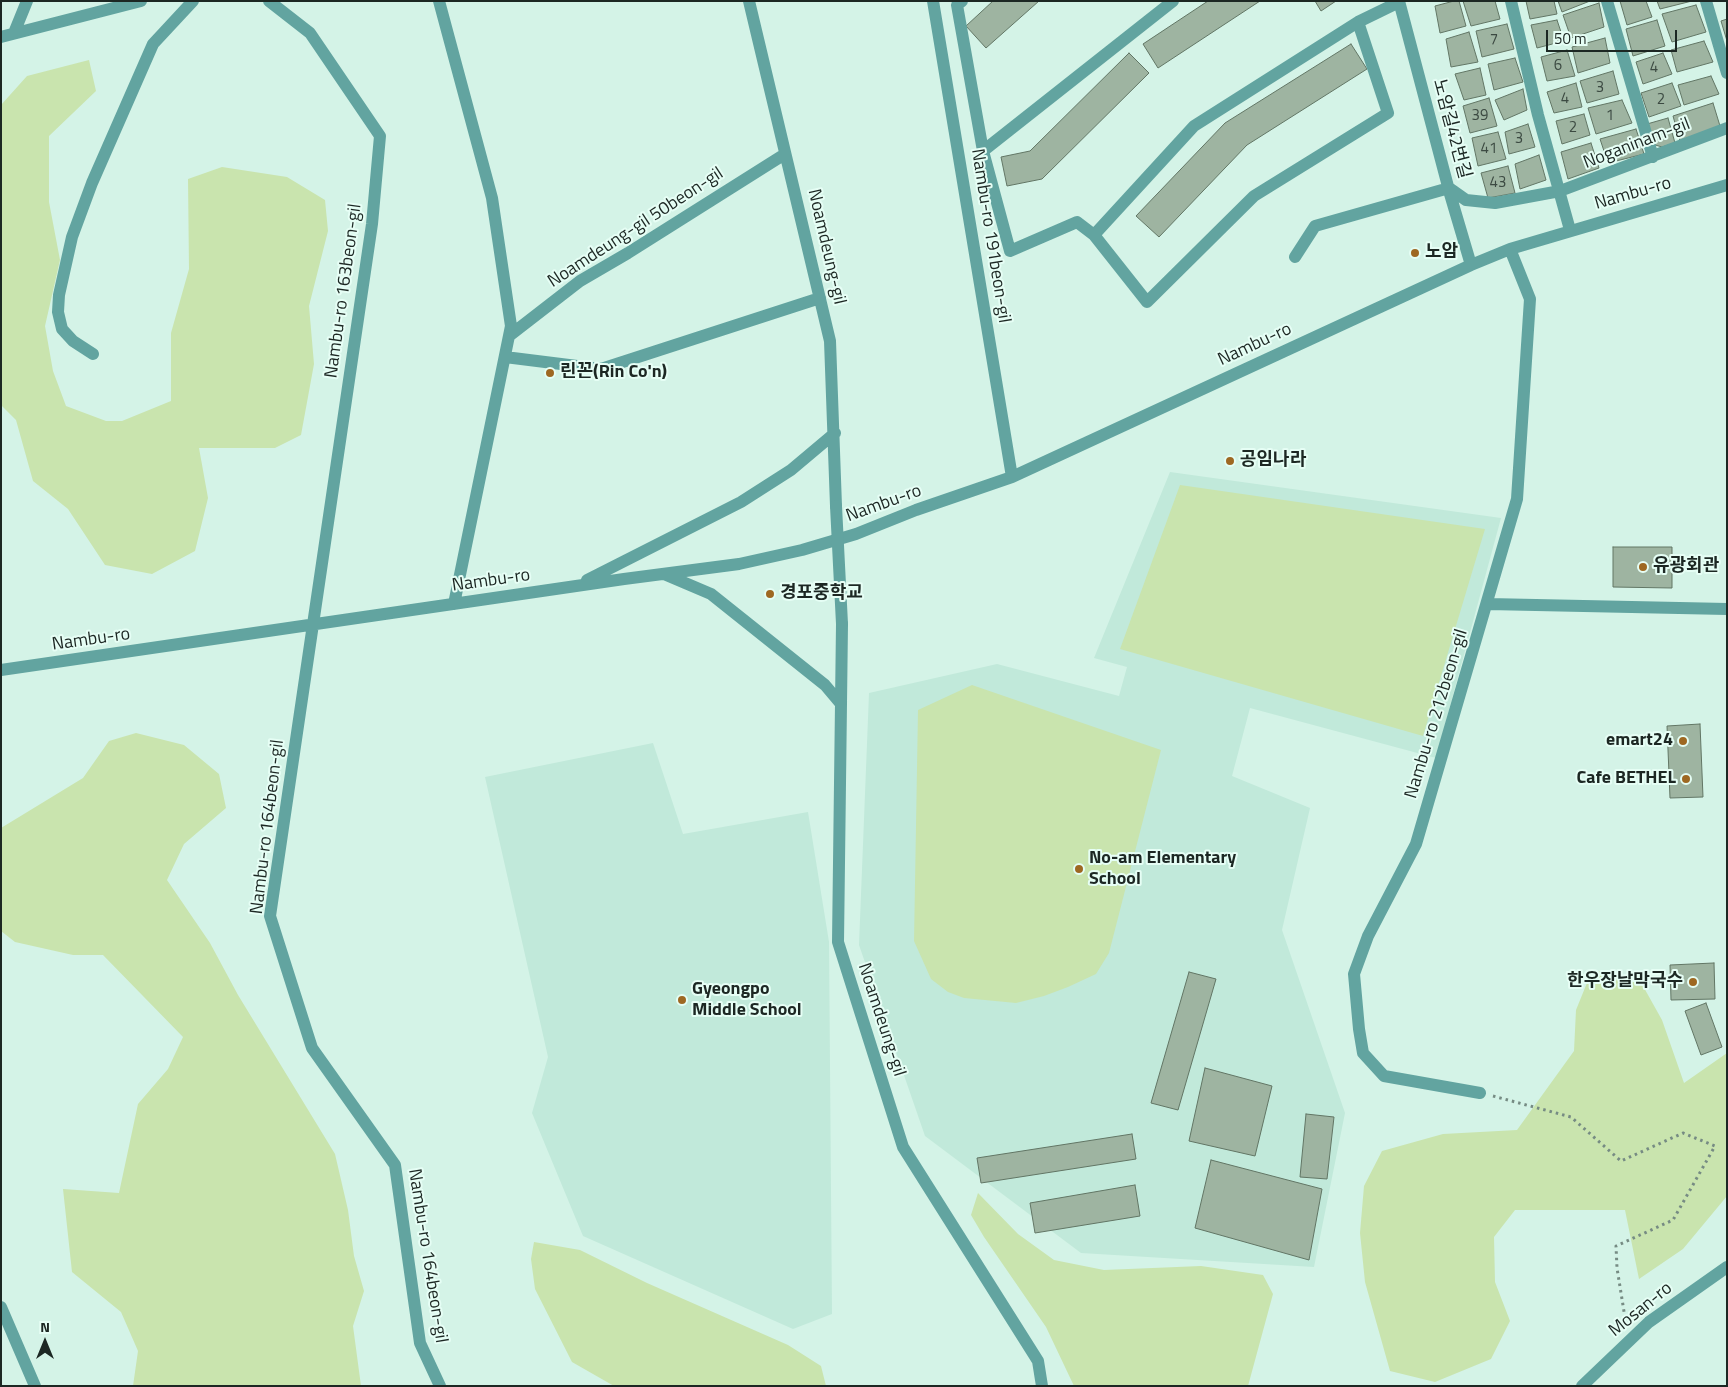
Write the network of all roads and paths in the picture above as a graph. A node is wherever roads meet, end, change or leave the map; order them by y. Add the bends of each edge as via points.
1 (27, 1) edge
2 (141, 1) edge
3 (193, 1) edge
4 (269, 1) edge
5 (439, 1) edge
6 (749, 1) edge
7 (933, 1) edge
8 (962, 1) edge
9 (1173, 1) edge
10 (1399, 1) edge
11 (1511, 1) edge
12 (1607, 1) edge
13 (1706, 1) edge
14 (1358, 22) junction
15 (14, 34) junction
16 (1, 37) edge
17 (1726, 65) edge
18 (1727, 128) edge
19 (984, 151) junction
20 (785, 154) junction
21 (1653, 158) junction
22 (1727, 185) edge
23 (1449, 188) junction
24 (1560, 191) junction
25 (1570, 230) junction
26 (1094, 235) junction
27 (1510, 249) junction
28 (1295, 258) dead end
29 (1471, 265) junction
30 (820, 298) junction
31 (509, 336) junction
32 (93, 354) dead end
33 (505, 357) junction
34 (835, 433) junction
35 (1012, 476) junction
36 (664, 574) junction
37 (574, 586) junction
38 (454, 604) junction
39 (1488, 604) junction
40 (1727, 609) edge
41 (314, 624) junction
42 (1, 670) edge
43 (841, 704) junction
44 (1480, 1093) joint
45 (1727, 1267) edge
46 (1, 1307) edge
47 (1629, 1342) junction
48 (35, 1386) edge
49 (440, 1386) edge
50 (1042, 1386) edge
51 (1582, 1386) edge

1 - 15 street
2 - 15 street
3 - 32 street via 153,44 95,174 72,237 58,312 62,328
4 - 41 street, Nambu-ro 163beon-gil via 310,33 380,136 371,234
5 - 31 street via 492,198 511,326
6 - 20 street, Noamdeung-gil
7 - 35 street, Nambu-ro 191beon-gil
8 - 19 street via 957,5
9 - 19 street
10 - 14 street
10 - 23 street, 노암길42번길
11 - 24 street
12 - 21 street
13 - 17 street
14 - 26 street via 1194,126
14 - 26 street via 1388,113 1254,196 1147,302
15 - 16 street
18 - 21 street, Noganinam-gil
19 - 26 street via 1010,251 1077,222
20 - 30 street, Noamdeung-gil
20 - 31 street, Noamdeung-gil 50beon-gil via 580,281
21 - 24 street, Noganinam-gil
22 - 25 street, Nambu-ro
23 - 24 street, Noganinam-gil via 1466,200 1494,203
23 - 28 street via 1315,226
23 - 29 street, 노암길42번길
24 - 25 street
25 - 27 street, Nambu-ro
27 - 29 street, Nambu-ro
27 - 39 street, Nambu-ro 212beon-gil via 1530,299 1517,499
29 - 35 street, Nambu-ro
30 - 33 street via 601,369
30 - 34 street, Noamdeung-gil via 830,341
31 - 33 street
33 - 38 street
34 - 37 street via 790,470 741,502
34 - 43 street, Noamdeung-gil, bridge via 842,624
35 - 36 street, Nambu-ro via 856,534 802,550 739,564
36 - 37 street, Nambu-ro
36 - 43 street via 711,594 825,685
37 - 38 street, Nambu-ro
38 - 41 street, Nambu-ro
39 - 40 street
39 - 44 street, Nambu-ro 212beon-gil via 1416,844 1368,936 1354,974 1363,1053 1384,1076
41 - 42 street, Nambu-ro
41 - 49 street, Nambu-ro 164beon-gil via 270,916 312,1048 395,1164 420,1343
43 - 50 street, Noamdeung-gil via 838,942 903,1147 1038,1361
44 - 47 path via 1571,1117 1621,1161 1683,1133 1715,1146 1673,1220 1616,1246
45 - 47 street, Mosan-ro via 1649,1322
46 - 48 street
47 - 51 street, Mosan-ro

